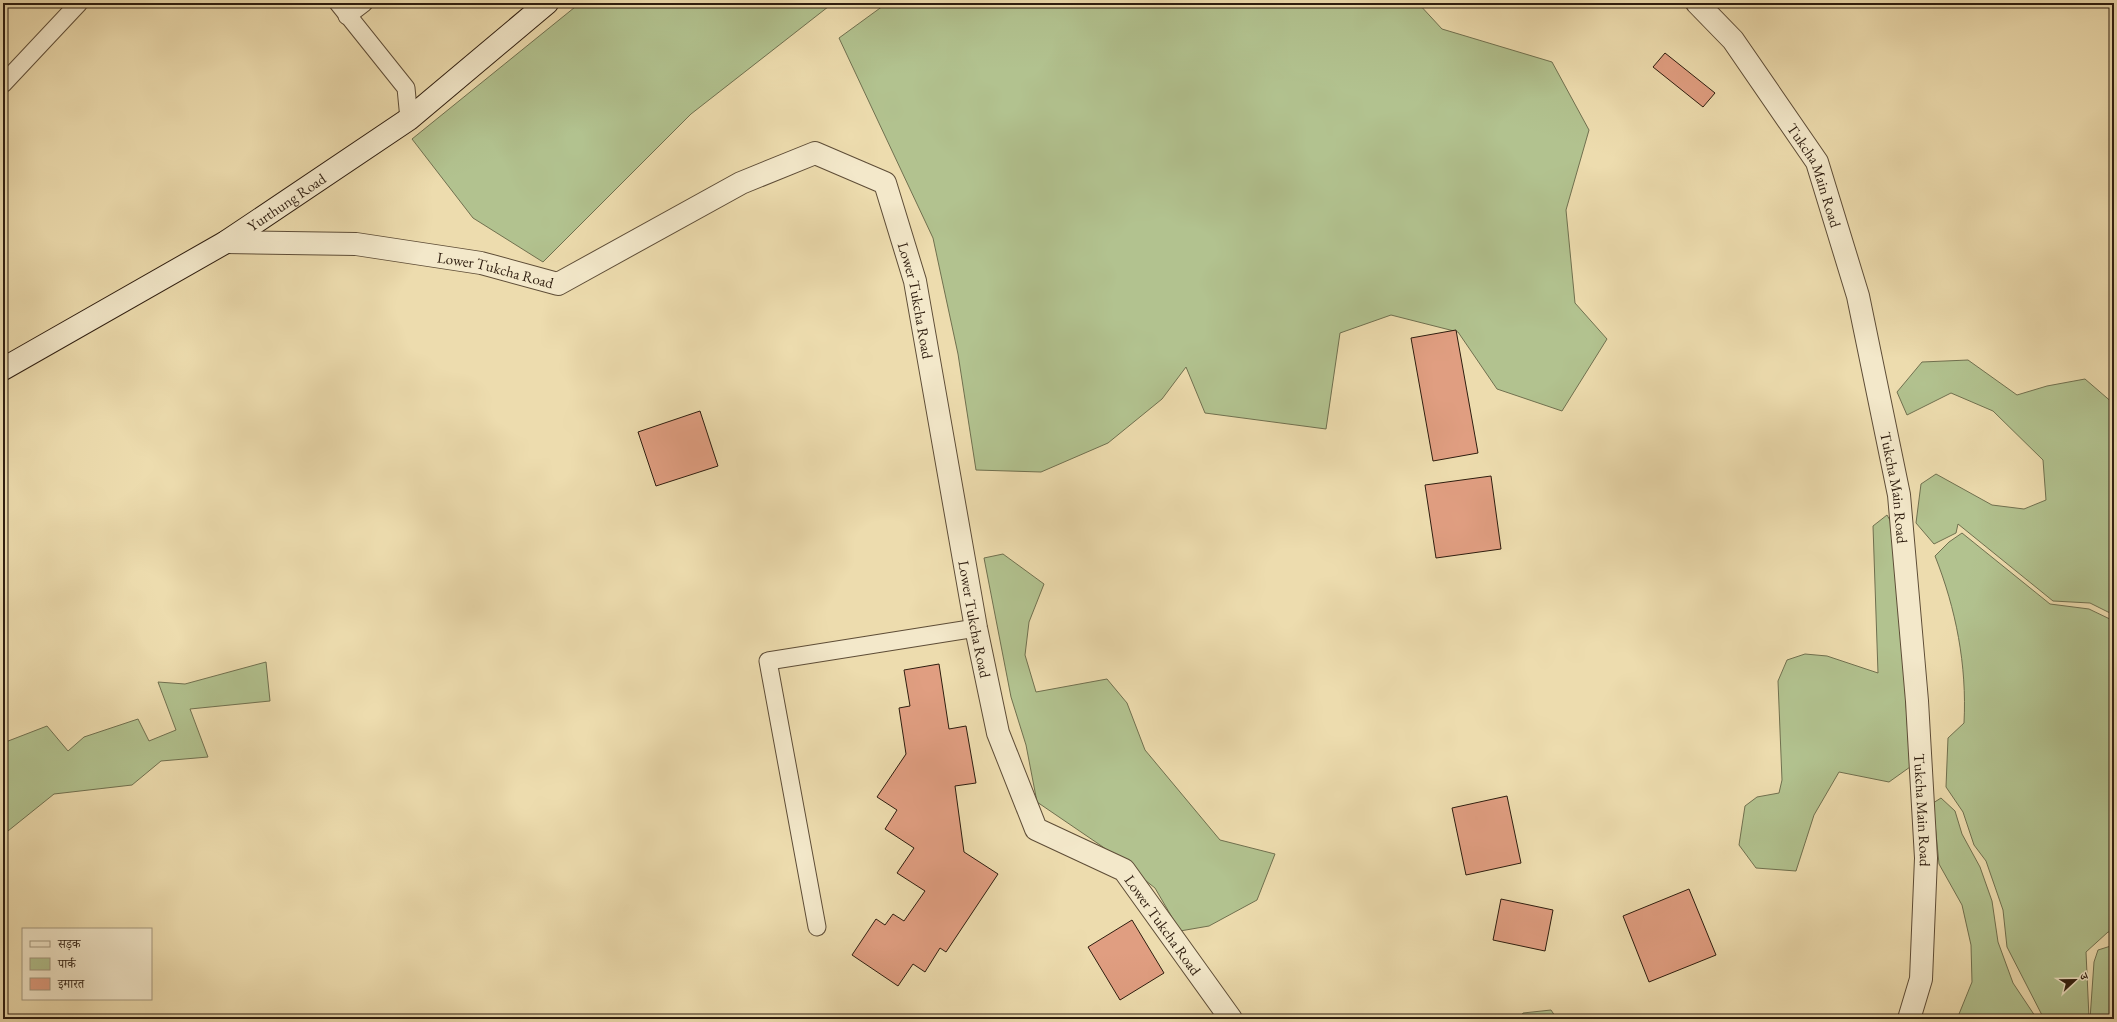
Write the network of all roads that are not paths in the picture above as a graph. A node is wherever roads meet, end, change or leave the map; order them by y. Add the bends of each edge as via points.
1 (79, 3) edge
2 (364, 3) edge
3 (548, 3) edge
4 (1697, 3) edge
5 (343, 10) edge
6 (3, 84) edge
7 (409, 119) junction
8 (226, 242) junction
9 (3, 369) edge
10 (976, 628) junction
11 (817, 927) dead end
12 (1230, 1019) edge
13 (1909, 1019) edge

1 - 6 lane
2 - 5 lane
3 - 7 street, Yurthung Road
4 - 13 street, Tukcha Main Road via 1733,40 1817,162 1858,296 1898,487 1916,693 1926,858 1921,979
5 - 7 lane via 406,88
7 - 8 street, Yurthung Road
8 - 9 street, Yurthung Road
8 - 10 street, Lower Tukcha Road via 356,244 481,263 558,284 741,183 815,153 885,182 915,281
10 - 11 lane via 768,661
10 - 12 street, Lower Tukcha Road via 998,734 1036,829 1124,870

